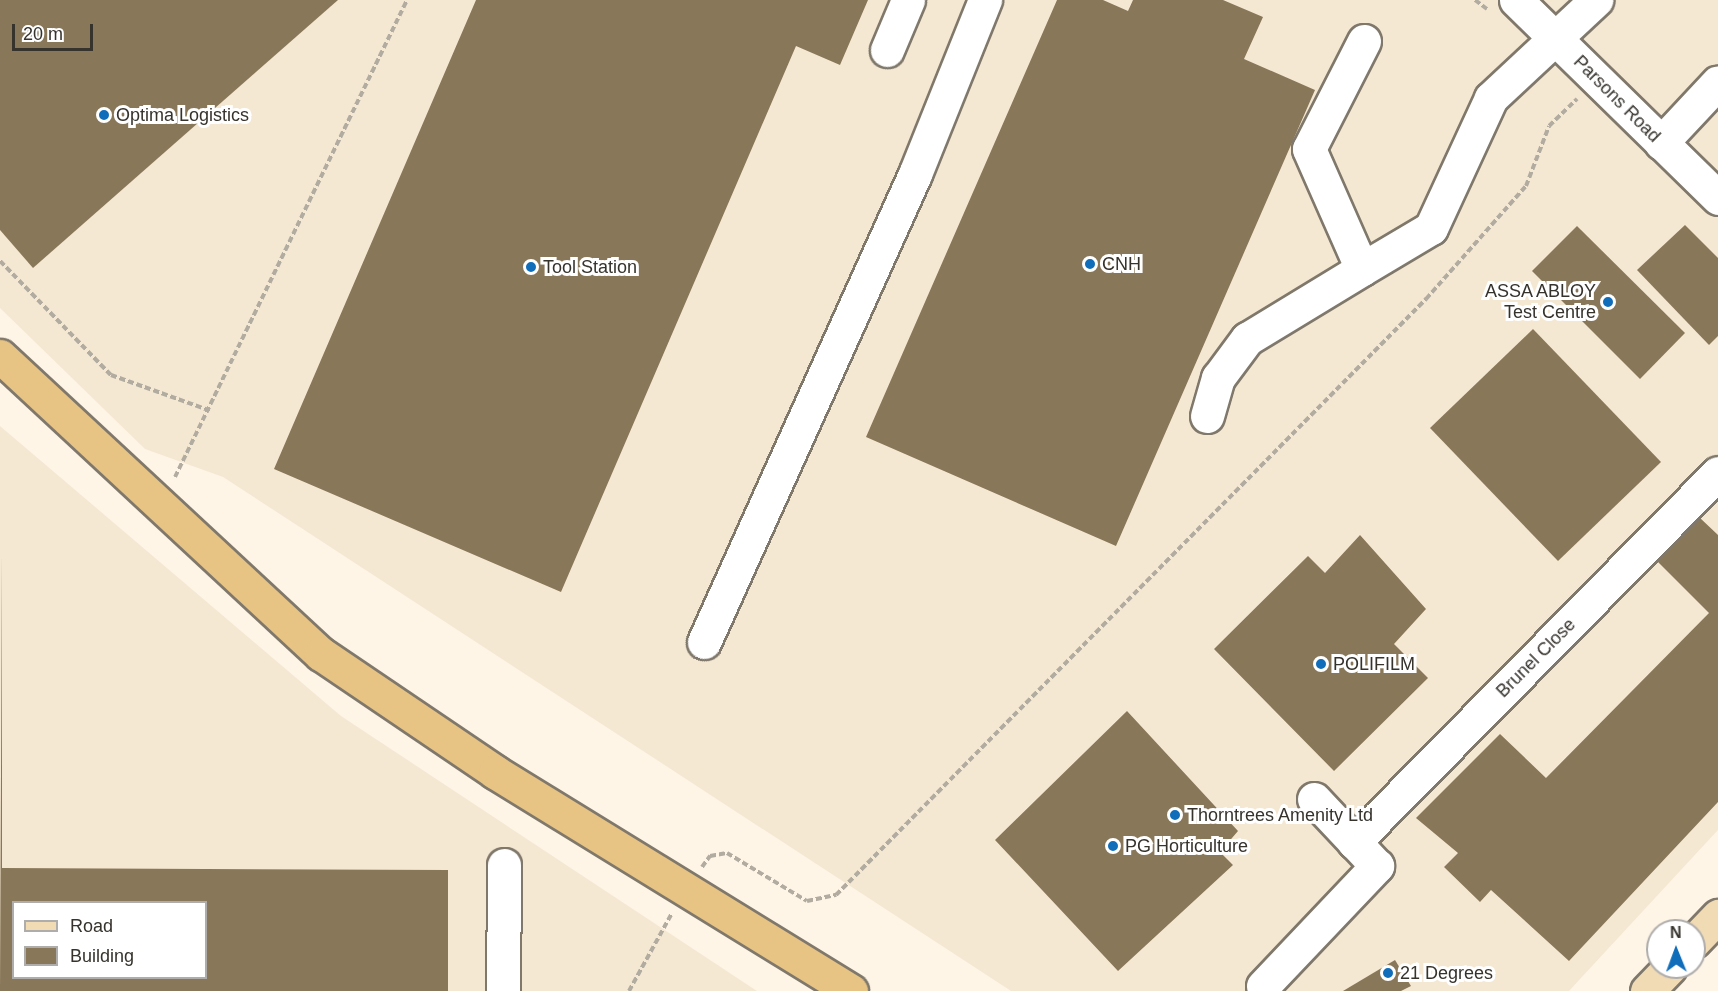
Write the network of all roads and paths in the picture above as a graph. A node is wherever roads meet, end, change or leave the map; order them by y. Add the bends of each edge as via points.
1 (406, 0) edge
2 (908, 0) edge
3 (985, 0) edge
4 (1516, 0) edge
5 (1596, 0) edge
6 (1364, 40) dead end
7 (1558, 40) junction
8 (887, 50) dead end
9 (1598, 80) junction
10 (1718, 82) edge
11 (1661, 142) junction
12 (1718, 198) edge
13 (0, 261) edge
14 (1362, 269) junction
15 (0, 356) edge
16 (211, 411) junction
17 (1207, 416) dead end
18 (1718, 473) edge
19 (161, 503) junction
20 (704, 642) dead end
21 (1314, 799) dead end
22 (1354, 843) junction
23 (504, 866) dead end
24 (687, 889) junction
25 (1718, 916) edge
26 (1706, 928) edge
27 (1658, 979) edge
28 (1263, 986) dead end
29 (503, 991) edge
30 (628, 991) edge
31 (851, 991) edge
32 (1647, 991) edge

1 - 16 path
2 - 8 street
3 - 20 street via 915,174
4 - 7 street, Parsons Road
5 - 7 street
6 - 14 street via 1309,149
7 - 9 street, Parsons Road
7 - 14 street via 1491,98 1431,228
9 - 11 street, Parsons Road
9 - 24 path via 1550,126 1526,186 1426,299 836,895 807,901 727,854 710,856
10 - 11 street
11 - 12 street, Parsons Road
13 - 16 path via 111,375
14 - 17 street via 1247,339 1218,378
15 - 19 highway
16 - 19 path
18 - 22 street, Brunel Close
19 - 24 highway via 321,654 382,700
21 - 22 street
22 - 28 street via 1377,866
23 - 29 street
24 - 30 path
24 - 31 highway
25 - 26 main road
27 - 32 main road

